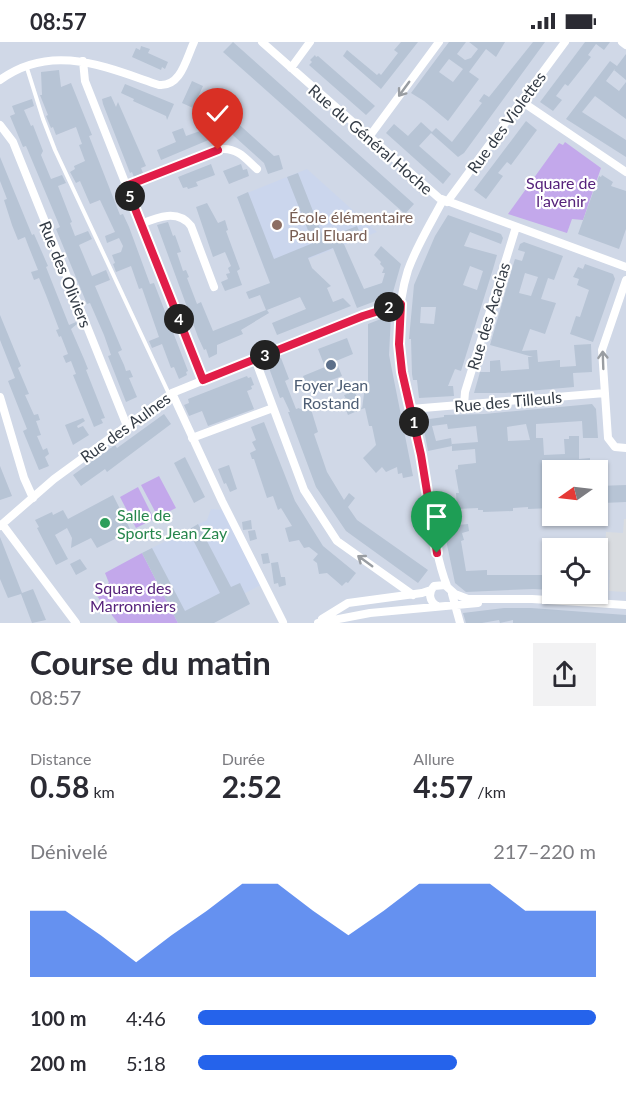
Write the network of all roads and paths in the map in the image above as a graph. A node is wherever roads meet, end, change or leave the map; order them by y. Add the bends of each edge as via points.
1 (194, 42) edge
2 (262, 42) edge
3 (310, 42) edge
4 (439, 42) edge
5 (565, 42) edge
6 (622, 42) edge
7 (626, 45) edge
8 (83, 61) junction
9 (26, 65) junction
10 (291, 68) junction
11 (0, 80) edge
12 (521, 101) junction
13 (0, 125) edge
14 (369, 137) junction
15 (257, 169) dead end
16 (626, 172) edge
17 (126, 186) junction
18 (445, 201) junction
19 (141, 224) junction
20 (516, 227) junction
21 (626, 267) edge
22 (626, 280) edge
23 (214, 287) dead end
24 (401, 304) junction
25 (255, 359) junction
26 (203, 380) junction
27 (605, 393) junction
28 (171, 394) junction
29 (0, 397) edge
30 (464, 405) junction
31 (273, 408) junction
32 (411, 410) junction
33 (127, 426) junction
34 (192, 438) junction
35 (626, 448) edge
36 (33, 498) junction
37 (1, 525) edge
38 (439, 562) junction
39 (432, 589) junction
40 (450, 590) junction
41 (412, 595) junction
42 (488, 600) junction
43 (351, 602) junction
44 (626, 605) edge
45 (441, 606) junction
46 (455, 606) junction
47 (354, 616) junction
48 (283, 622) edge
49 (76, 623) edge
50 (313, 623) edge
51 (318, 623) edge
52 (460, 623) edge

1 - 8 street via 178,78 169,85
2 - 10 street, Rue du Général Hoche
3 - 10 street
4 -> 14 street
5 - 12 street, Rue des Violettes
6 - 7 street
8 - 9 street
8 - 17 street via 85,81
9 - 11 street
9 - 28 lane via 55,150
10 - 14 street, Rue du Général Hoche
12 - 16 street
12 - 18 street, Rue des Violettes
13 - 33 street, Rue des Oliviers via 13,142
14 - 18 street, Rue du Général Hoche
15 - 17 street via 234,150 222,149
17 - 19 street
18 - 20 street, Rue du Général Hoche
18 - 24 street, Rue des Violettes via 413,258
19 - 23 street via 166,215 188,222
19 - 26 street
20 - 21 street, Rue du Général Hoche
20 - 30 street, Rue des Acacias via 464,394
27 -> 22 street via 603,345
24 - 25 street, Rue des Aulnes
24 - 32 street, Rue des Violettes via 400,359
25 - 26 street, Rue des Aulnes
25 - 31 street
26 - 28 street, Rue des Aulnes
27 - 30 street, Rue des Tilleuls
27 - 35 street via 608,438 615,447
28 - 33 street, Rue des Aulnes
28 - 34 street
29 - 36 street
30 - 32 street, Rue des Tilleuls
31 - 34 street
41 -> 31 street via 333,536 304,490
32 - 38 street, Rue des Violettes
33 - 36 street, Rue des Aulnes
34 - 48 street
36 - 37 street, Rue des Aulnes
37 - 49 street
38 - 39 street
38 - 40 street, Rue des Violettes
39 - 40 street via 440,584
39 - 41 street
39 - 45 street via 430,599
40 - 42 street via 463,598
40 - 45 street via 451,601
40 - 46 street, Rue des Violettes
41 - 43 street
42 - 44 street
42 - 46 street
43 - 47 street via 347,609
43 - 50 street
45 - 46 street
45 - 47 street
46 - 52 street, Rue des Violettes
47 - 51 street

